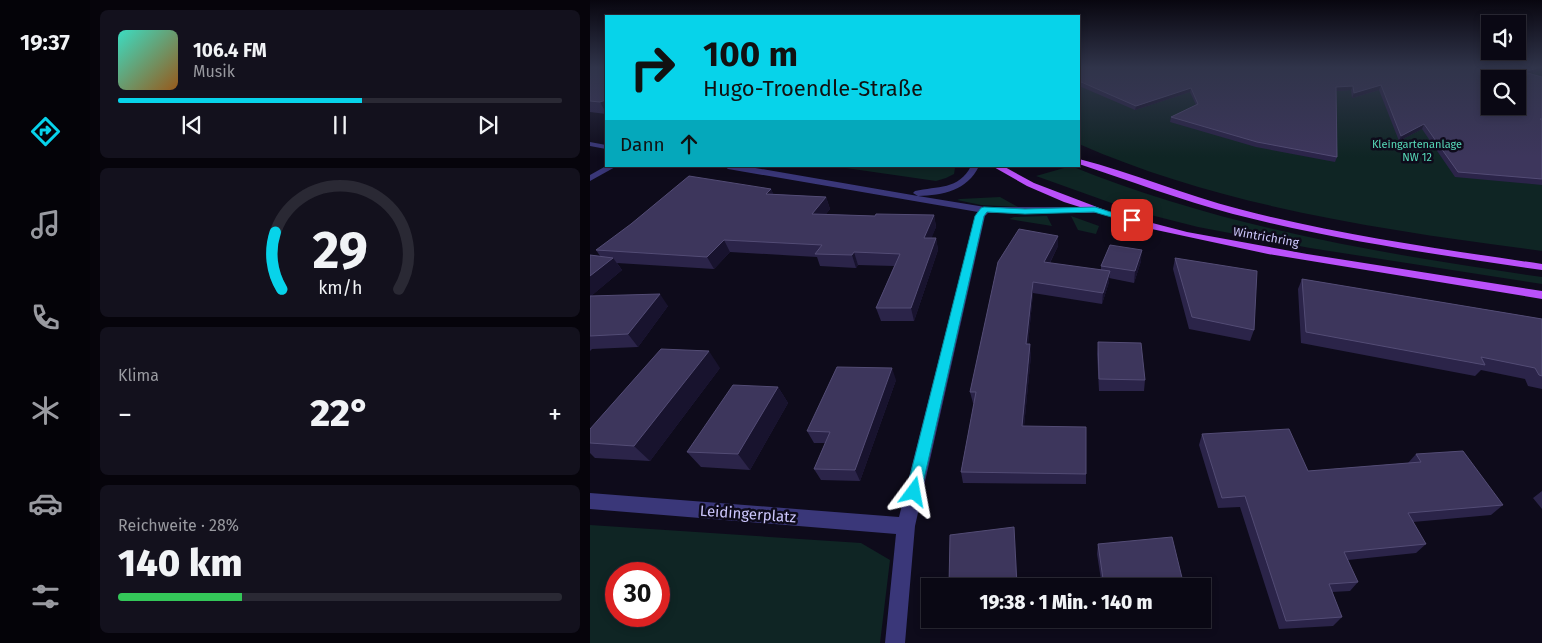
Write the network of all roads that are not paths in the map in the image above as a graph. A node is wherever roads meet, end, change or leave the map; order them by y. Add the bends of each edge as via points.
1 (590, 144) edge
2 (605, 147) edge
3 (1080, 161) edge
4 (611, 167) edge
5 (734, 167) edge
6 (974, 167) edge
7 (998, 167) edge
8 (590, 178) edge
9 (887, 194) junction
10 (984, 210) junction
11 (1095, 210) junction
12 (1542, 268) edge
13 (1542, 294) edge
14 (590, 502) edge
15 (906, 526) junction
16 (894, 643) edge

1 - 2 street
3 - 12 main road, Wintrichring via 1257,217 1365,240
4 - 8 street
5 - 9 street
6 - 9 street via 958,186 946,191
7 - 11 main road, Wintrichring via 1016,178
9 - 10 street
10 - 11 street
10 - 15 street via 960,295
11 - 13 main road, Wintrichring via 1250,247
14 - 15 street, Leidingerplatz
15 - 16 street

